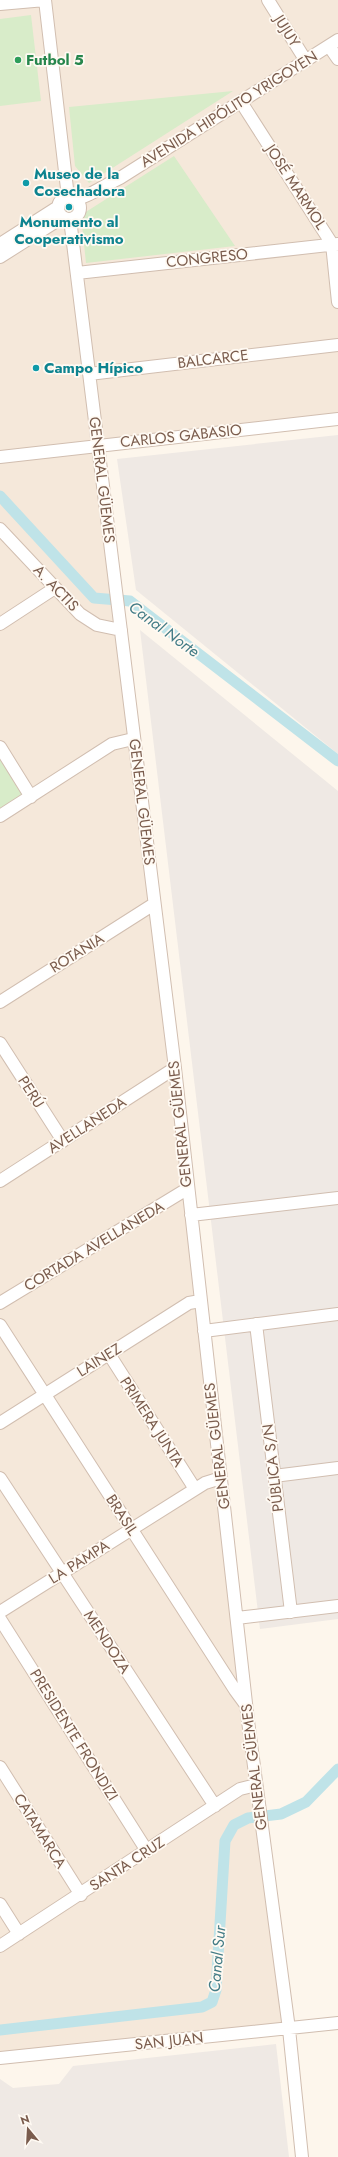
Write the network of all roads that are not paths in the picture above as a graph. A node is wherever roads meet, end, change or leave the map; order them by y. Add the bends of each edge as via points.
1 (45, 0) edge
2 (268, 0) edge
3 (0, 4) edge
4 (334, 43) edge
5 (338, 59) edge
6 (306, 61) junction
7 (241, 102) junction
8 (120, 178) junction
9 (72, 198) junction
10 (80, 211) junction
11 (64, 214) junction
12 (0, 244) edge
13 (335, 244) edge
14 (0, 257) edge
15 (76, 273) junction
16 (338, 302) edge
17 (338, 344) edge
18 (89, 374) junction
19 (338, 419) edge
20 (98, 446) junction
21 (0, 457) edge
22 (0, 530) edge
23 (55, 588) junction
24 (0, 624) edge
25 (121, 630) junction
26 (134, 739) junction
27 (0, 747) edge
28 (31, 797) junction
29 (0, 816) edge
30 (154, 904) junction
31 (0, 1002) edge
32 (0, 1042) edge
33 (175, 1068) junction
34 (63, 1141) junction
35 (0, 1181) edge
36 (187, 1189) junction
37 (338, 1198) edge
38 (191, 1215) junction
39 (200, 1301) junction
40 (0, 1303) edge
41 (338, 1314) edge
42 (256, 1324) junction
43 (0, 1325) edge
44 (204, 1331) junction
45 (109, 1354) junction
46 (45, 1395) junction
47 (0, 1423) edge
48 (338, 1468) edge
49 (274, 1476) junction
50 (0, 1478) edge
51 (221, 1478) junction
52 (195, 1489) junction
53 (131, 1529) junction
54 (62, 1572) junction
55 (338, 1606) edge
56 (0, 1612) edge
57 (291, 1612) junction
58 (237, 1618) junction
59 (0, 1619) edge
60 (246, 1705) junction
61 (0, 1767) edge
62 (256, 1785) junction
63 (215, 1806) junction
64 (147, 1850) junction
65 (81, 1894) junction
66 (0, 1904) edge
67 (19, 1934) junction
68 (0, 1946) edge
69 (338, 2023) edge
70 (289, 2029) junction
71 (0, 2058) edge
72 (302, 2157) edge

1 - 3 street
1 - 9 street
2 - 6 street, JUJUY
4 - 5 street
4 - 6 street, AVENIDA HIPÓLITO YRIGOYEN
6 - 7 street, AVENIDA HIPÓLITO YRIGOYEN
7 - 8 street, AVENIDA HIPÓLITO YRIGOYEN
7 - 13 street, JOSÉ MARMOL
8 - 9 street, AVENIDA HIPÓLITO YRIGOYEN via 83,198
8 - 10 street, AVENIDA HIPÓLITO YRIGOYEN via 112,190
9 - 10 street via 80,204
9 - 11 street, AVENIDA HIPÓLITO YRIGOYEN via 62,199
10 - 11 street, AVENIDA HIPÓLITO YRIGOYEN via 76,216
11 - 12 street, AVENIDA HIPÓLITO YRIGOYEN
11 - 14 street, AVENIDA HIPÓLITO YRIGOYEN
11 - 15 street, GENERAL GÜEMES
13 - 15 street, CONGRESO
13 - 16 street, JOSÉ MARMOL
15 - 18 street, GENERAL GÜEMES
17 - 18 street, BALCARCE
18 - 20 street, GENERAL GÜEMES
19 - 20 street, CARLOS GABASIO
20 - 21 street, CARLOS GABASIO
20 - 25 street, GENERAL GÜEMES
22 - 23 street, A. ACTIS
23 - 24 street
23 - 25 street, A. ACTIS via 80,614 97,625
25 - 26 street, GENERAL GÜEMES
26 - 28 street via 112,744
26 - 30 street, GENERAL GÜEMES
27 - 28 street
28 - 29 street
30 - 31 street, ROTANIA
30 - 33 street, GENERAL GÜEMES
32 - 34 street, PERÚ
33 - 34 street, AVELLANEDA
33 - 36 street, GENERAL GÜEMES
34 - 35 street, AVELLANEDA
36 - 38 street, GENERAL GÜEMES
36 - 40 street, CORTADA AVELLANEDA
37 - 38 street
38 - 39 street, GENERAL GÜEMES
39 - 44 street, GENERAL GÜEMES
39 - 45 street, LAINEZ via 189,1303
41 - 42 street
42 - 44 street
42 - 49 street, PÚBLICA S/N
43 - 46 street, BRASIL
44 - 51 street, GENERAL GÜEMES
45 - 46 street, LAINEZ
45 - 52 street, PRIMERA JUNTA
46 - 47 street, LAINEZ
46 - 53 street, BRASIL
48 - 49 street
49 - 57 street, PÚBLICA S/N
50 - 54 street, MENDOZA
51 - 52 street, LA PAMPA
51 - 58 street, GENERAL GÜEMES
52 - 53 street, LA PAMPA
53 - 54 street, LA PAMPA
53 - 60 street, BRASIL
54 - 56 street, LA PAMPA
54 - 63 street, MENDOZA
55 - 57 street
57 - 58 street
58 - 60 street, GENERAL GÜEMES
59 - 64 street, PRESIDENTE FRONDIZI
60 - 62 street, GENERAL GÜEMES
61 - 65 street, CATAMARCA
62 - 63 street, SANTA CRUZ via 240,1790
62 - 70 street, GENERAL GÜEMES
63 - 64 street, SANTA CRUZ
64 - 65 street, SANTA CRUZ
65 - 67 street, SANTA CRUZ
66 - 67 street
67 - 68 street, SANTA CRUZ
69 - 70 street, SAN JUAN
70 - 71 street, SAN JUAN
70 - 72 street, GENERAL GÜEMES

